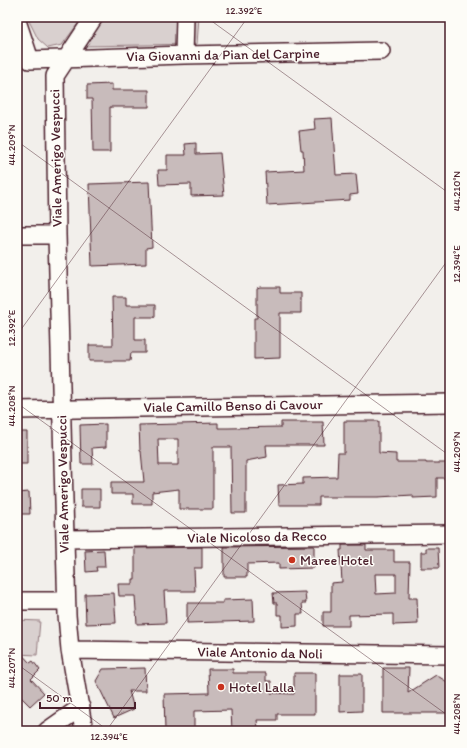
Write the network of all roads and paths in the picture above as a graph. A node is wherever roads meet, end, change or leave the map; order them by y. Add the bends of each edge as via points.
1 (94, 17) edge
2 (185, 17) edge
3 (17, 21) edge
4 (381, 51) dead end
5 (184, 55) junction
6 (66, 59) junction
7 (24, 60) edge
8 (17, 235) edge
9 (57, 235) junction
10 (450, 402) edge
11 (61, 408) junction
12 (17, 410) edge
13 (450, 534) edge
14 (65, 539) junction
15 (17, 601) edge
16 (66, 601) junction
17 (70, 650) junction
18 (450, 655) edge
19 (81, 707) junction
20 (48, 731) edge
21 (84, 731) edge

1 - 6 street, Viale Amerigo Vespucci
2 - 5 street
3 - 7 street
4 - 5 street, Via Giovanni da Pian del Carpine
5 - 6 street, Via Giovanni da Pian del Carpine
6 - 7 street, Via Giovanni da Pian del Carpine
6 - 9 street, Viale Amerigo Vespucci via 55,76
8 - 9 street, Viale Amerigo Vespucci
9 - 11 street, Viale Amerigo Vespucci
10 - 11 street, Viale Camillo Benso di Cavour
11 - 12 street, Viale Camillo Benso di Cavour
11 - 14 street, Viale Amerigo Vespucci
13 - 14 street, Viale Nicoloso da Recco
14 - 16 street, Viale Amerigo Vespucci
15 - 16 street
16 - 17 street, Viale Amerigo Vespucci
17 - 18 street, Viale Antonio da Noli
17 - 19 street, Viale Amerigo Vespucci
19 - 20 street
19 - 21 street, Viale Amerigo Vespucci

